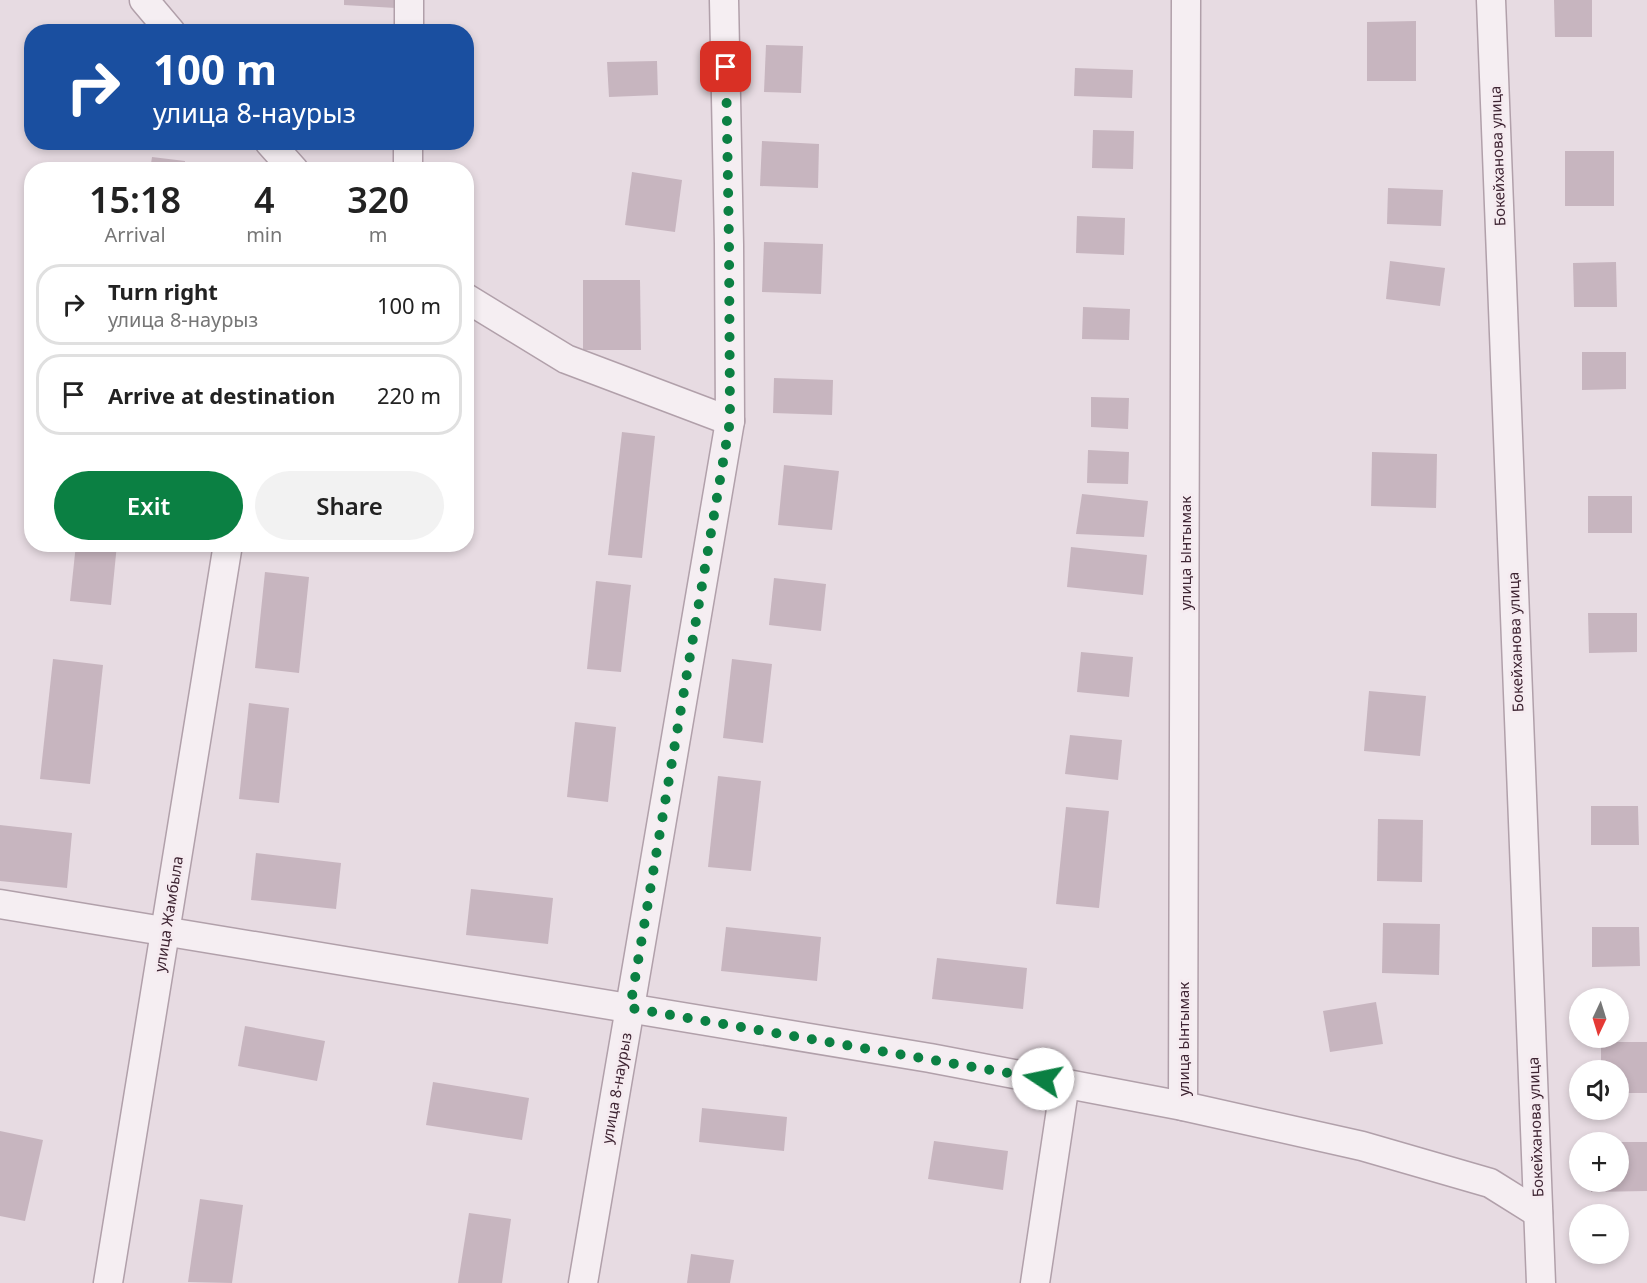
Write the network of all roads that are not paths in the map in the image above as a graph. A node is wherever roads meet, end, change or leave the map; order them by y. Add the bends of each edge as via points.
1 (144, 0) edge
2 (409, 0) edge
3 (724, 0) edge
4 (1186, 0) edge
5 (1491, 0) edge
6 (164, 24) edge
7 (409, 24) edge
8 (275, 150) edge
9 (285, 162) edge
10 (474, 303) edge
11 (730, 421) junction
12 (227, 552) edge
13 (0, 904) edge
14 (165, 930) junction
15 (630, 1008) junction
16 (1065, 1083) junction
17 (1183, 1106) junction
18 (1538, 1213) junction
19 (108, 1283) edge
20 (583, 1283) edge
21 (1035, 1283) edge
22 (1541, 1283) edge

1 - 6 street
2 - 7 street
3 - 11 street, улица 8-наурыз
4 - 17 street, улица Ынтымак
5 - 18 street, Бокейханова улица
8 - 9 street
10 - 11 street via 566,359
11 - 15 street, улица 8-наурыз
12 - 14 street, улица Жамбыла
13 - 14 street
14 - 15 street
14 - 19 street, улица Жамбыла
15 - 16 street
15 - 20 street, улица 8-наурыз
16 - 17 street
16 - 21 street
17 - 18 street via 1362,1146 1491,1183
18 - 22 street, Бокейханова улица

